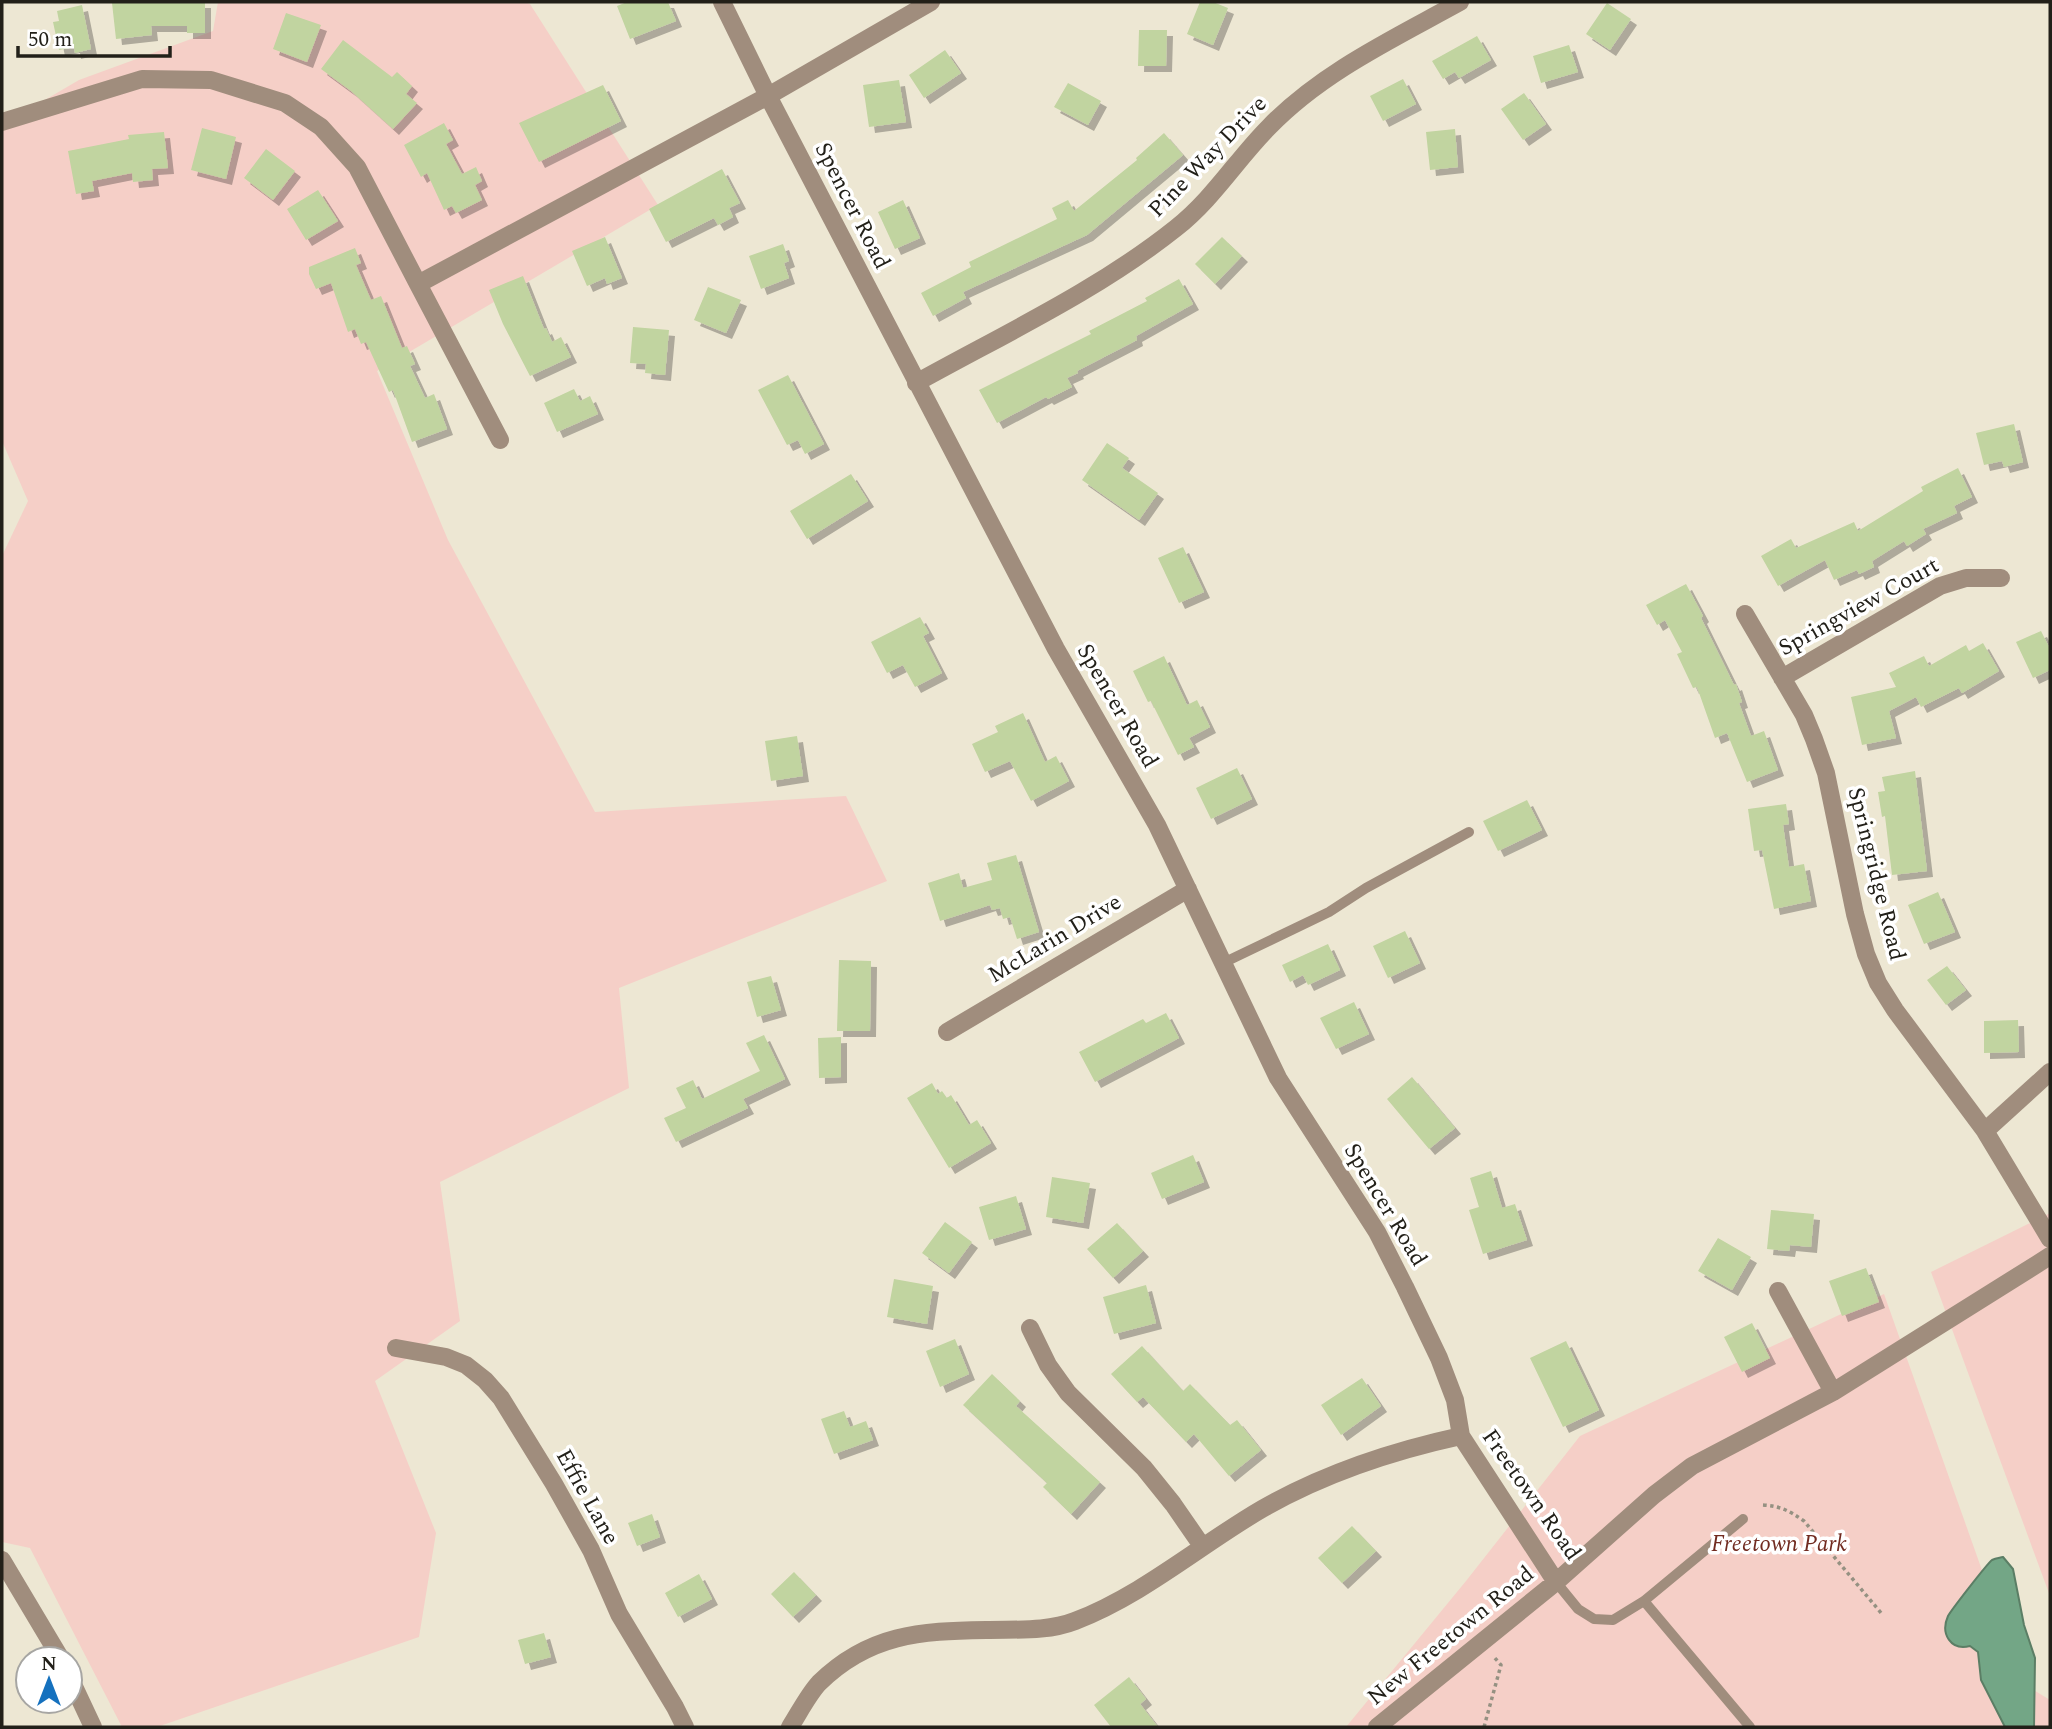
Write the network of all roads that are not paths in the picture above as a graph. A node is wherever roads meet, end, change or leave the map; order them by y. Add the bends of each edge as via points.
1 (722, 2) edge
2 (931, 2) edge
3 (1460, 2) edge
4 (768, 96) junction
5 (2, 122) edge
6 (418, 284) junction
7 (916, 383) junction
8 (500, 440) dead end
9 (2001, 578) dead end
10 (1745, 614) dead end
11 (1782, 678) junction
12 (1469, 832) dead end
13 (1188, 889) junction
14 (1223, 963) junction
15 (947, 1032) dead end
16 (2050, 1072) edge
17 (1986, 1131) junction
18 (2050, 1239) edge
19 (2050, 1258) edge
20 (1779, 1291) dead end
21 (1030, 1328) dead end
22 (396, 1348) dead end
23 (1833, 1392) junction
24 (1461, 1436) junction
25 (1743, 1519) dead end
26 (1202, 1546) junction
27 (2, 1560) edge
28 (1556, 1582) junction
29 (1644, 1601) junction
30 (53, 1645) edge
31 (84, 1708) edge
32 (93, 1727) edge
33 (685, 1727) edge
34 (790, 1727) edge
35 (1377, 1727) edge
36 (1750, 1727) edge

1 - 4 street, Spencer Road
2 - 4 street
3 - 7 street, Pine Way Drive via 1371,51 1311,91 1270,125 1206,202 1143,253
4 - 6 street
4 - 7 street, Spencer Road
5 - 6 street via 142,79 211,80 285,103 321,127 356,167
6 - 8 street
7 - 13 street, Spencer Road
9 - 11 street, Springview Court via 1966,578 1940,586
10 - 11 street, Springridge Road
11 - 17 street, Springridge Road via 1804,715 1826,773 1855,914 1878,983
12 - 14 lane via 1329,912
13 - 14 street, Spencer Road
13 - 15 street, McLarin Drive
14 - 24 street, Spencer Road via 1278,1078 1377,1232 1405,1287 1455,1401
16 - 17 street
17 - 18 street, Springridge Road
19 - 23 street, Freetown Road
20 - 23 street
21 - 26 street via 1068,1393 1143,1468
22 - 33 street, Effie Lane via 466,1365 501,1398 591,1550 619,1614
23 - 28 street, Freetown Road via 1692,1466
24 - 26 street, Freetown Road via 1420,1445 1318,1481
24 - 28 street, Freetown Road
25 - 29 lane
26 - 34 street, Freetown Road via 1109,1606 1073,1622 1030,1630 934,1632 869,1646 818,1684
27 - 30 street
28 - 29 lane via 1578,1609 1594,1619 1614,1620
28 - 35 street, New Freetown Road
29 - 36 lane
31 - 32 street

